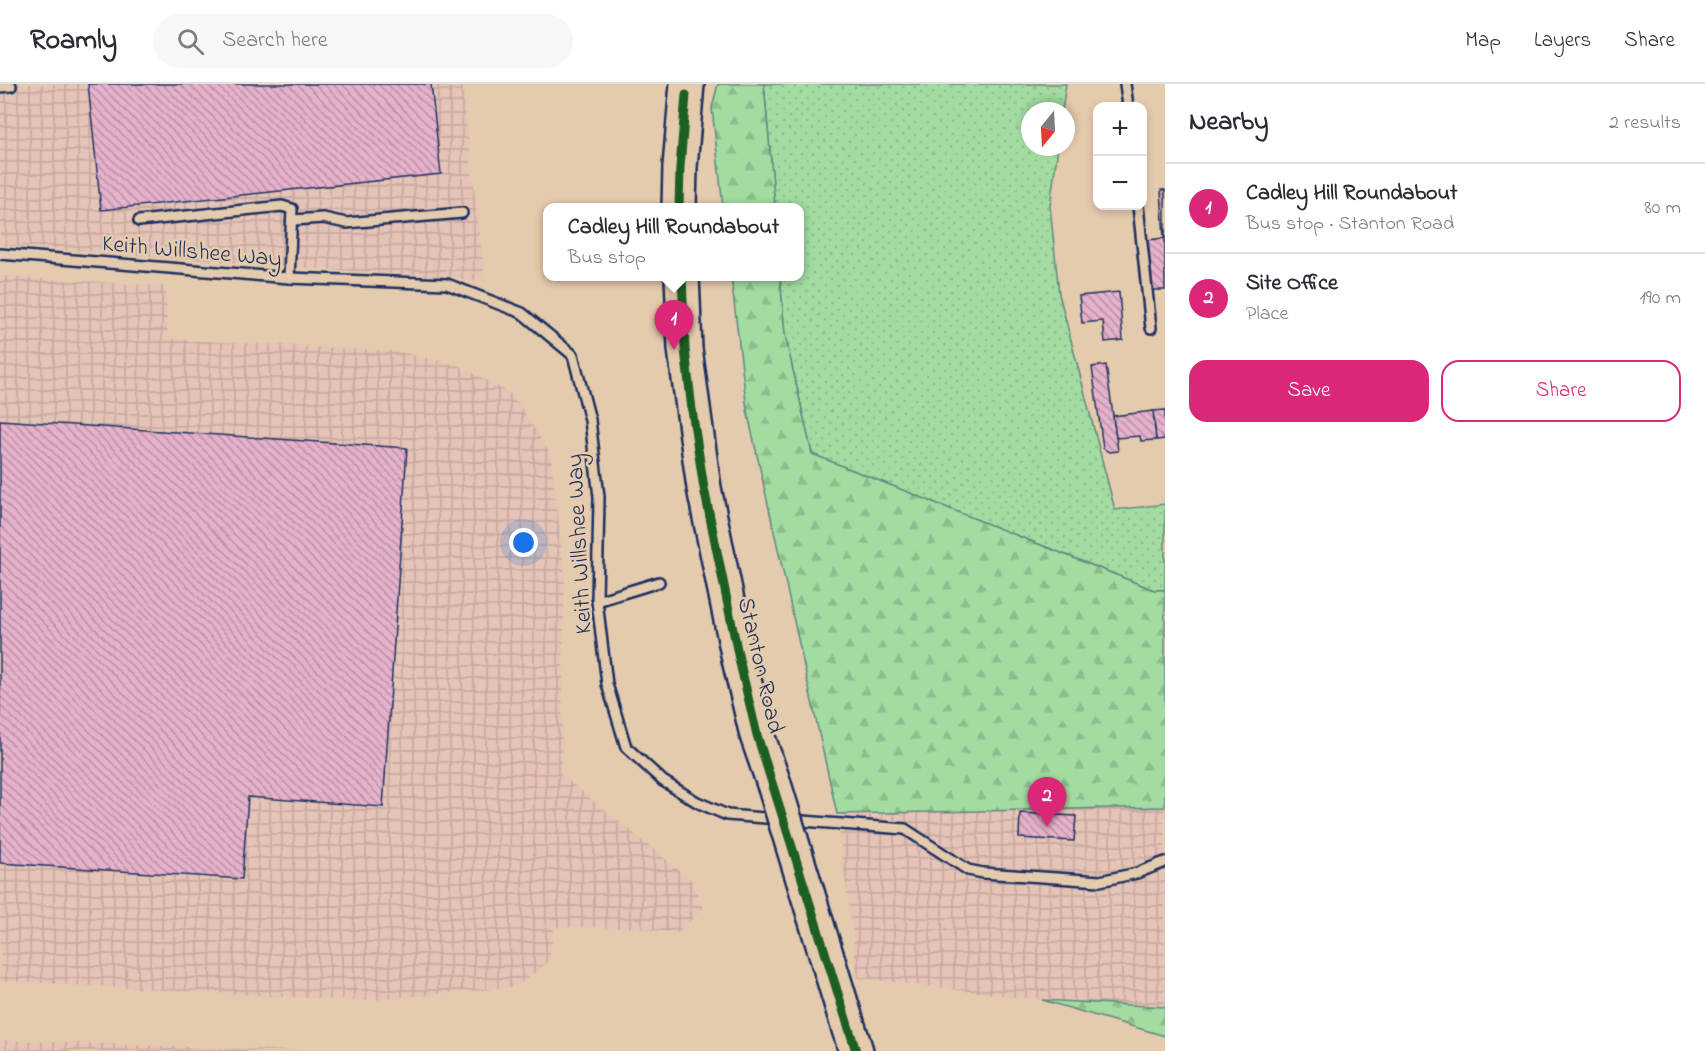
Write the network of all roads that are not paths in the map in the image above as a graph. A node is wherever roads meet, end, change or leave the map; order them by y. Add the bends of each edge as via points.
1 (687, 84) edge
2 (1125, 84) edge
3 (11, 86) dead end
4 (0, 87) edge
5 (1127, 102) edge
6 (680, 203) edge
7 (1138, 210) edge
8 (462, 213) dead end
9 (293, 220) junction
10 (139, 221) dead end
11 (0, 254) edge
12 (289, 278) junction
13 (682, 281) edge
14 (1151, 328) dead end
15 (659, 582) dead end
16 (597, 601) junction
17 (1165, 862) edge
18 (852, 1039) edge

1 - 6 highway
2 - 5 lane
3 - 4 lane
7 - 14 lane
8 - 9 lane via 346,224 323,218
9 - 10 lane via 292,209 282,206
9 - 12 lane
11 - 12 lane, Keith Willshee Way
12 - 16 lane, Keith Willshee Way via 447,284 522,313 573,355 591,420 597,486
13 - 18 highway, Stanton Road, bridge via 685,349 704,488 739,659 757,735
15 - 16 lane
16 - 17 lane, Keith Willshee Way via 607,684 626,747 663,781 697,802 727,814 905,829 968,870 984,873 1100,881

